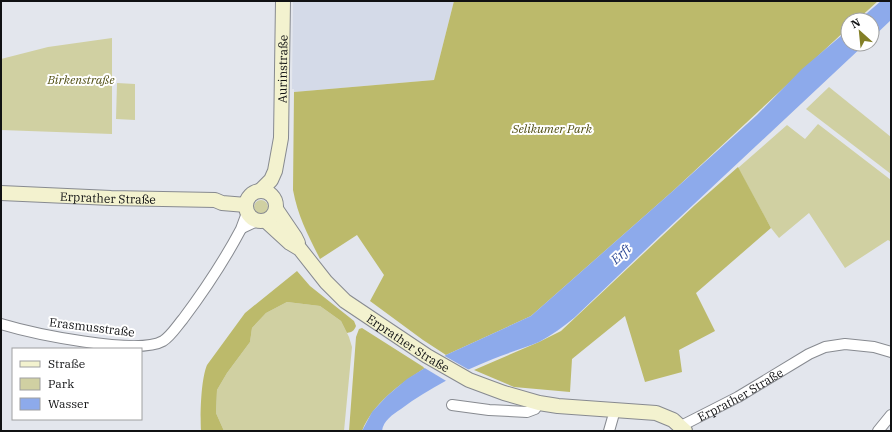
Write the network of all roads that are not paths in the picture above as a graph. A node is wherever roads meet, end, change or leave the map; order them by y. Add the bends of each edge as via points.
1 (283, 1) edge
2 (1, 193) edge
3 (259, 207) junction
4 (1, 324) edge
5 (891, 352) edge
6 (540, 403) junction
7 (452, 405) dead end
8 (614, 410) junction
9 (891, 415) edge
10 (683, 428) edge
11 (609, 431) edge
12 (878, 431) edge

1 - 3 main road, Aurinstraße via 281,138 275,171
2 - 3 main road, Erprather Straße via 215,200
3 - 4 street, Erasmusstraße via 242,228 194,304 170,336 160,343 140,346 90,342 34,333
3 - 6 main road, Erprather Straße via 295,238 300,249 326,282 345,301 427,356 469,380
5 - 10 street, Erprather Straße via 874,347 845,344 825,347
6 - 7 street via 535,409 527,412
6 - 8 main road, Erprather Straße
8 - 10 main road, Erprather Straße via 656,413
8 - 11 street
9 - 12 street

